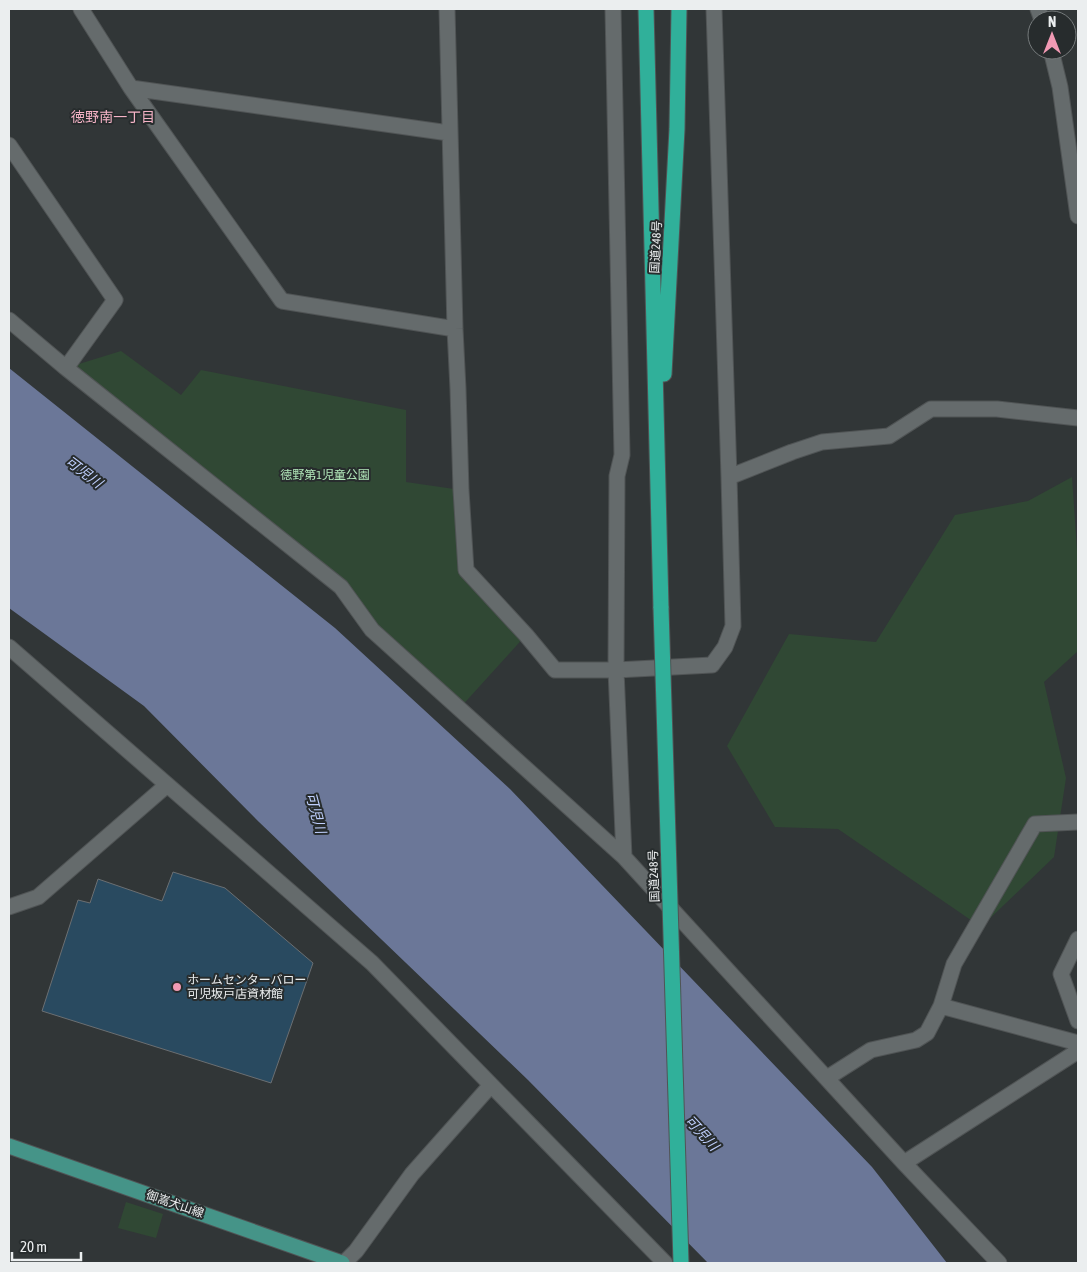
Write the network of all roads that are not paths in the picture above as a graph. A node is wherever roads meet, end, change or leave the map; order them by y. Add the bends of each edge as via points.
1 (82, 9) edge
2 (447, 9) edge
3 (613, 9) edge
4 (646, 9) edge
5 (679, 9) edge
6 (714, 9) edge
7 (1053, 60) edge
8 (131, 88) junction
9 (449, 133) junction
10 (9, 145) edge
11 (1078, 216) edge
12 (9, 320) edge
13 (454, 329) junction
14 (66, 368) junction
15 (1078, 418) edge
16 (729, 477) junction
17 (658, 487) junction
18 (9, 647) edge
19 (616, 670) junction
20 (167, 785) junction
21 (1078, 822) edge
22 (624, 857) junction
23 (9, 908) edge
24 (1078, 939) edge
25 (941, 1006) junction
26 (1078, 1021) edge
27 (1078, 1043) edge
28 (1078, 1051) edge
29 (827, 1078) junction
30 (491, 1084) junction
31 (9, 1146) edge
32 (904, 1163) junction
33 (343, 1263) edge
34 (664, 1263) edge
35 (681, 1263) edge
36 (999, 1263) edge

1 - 8 street
2 - 9 street
3 - 19 street via 622,455 617,476
4 - 17 highway, 国道248号
5 - 17 highway, 国道248号 via 677,129
6 - 16 street
7 - 11 street
8 - 9 street
8 - 13 street via 282,301
9 - 13 street
10 - 14 street via 115,300
12 - 14 street
13 - 19 street via 466,570 555,670
14 - 22 street via 341,588 372,630
15 - 16 street via 997,409 931,409 889,436 822,442
16 - 19 street via 733,626 725,647 712,665
17 - 35 highway, 国道248号, bridge
18 - 20 street
19 - 22 street
20 - 23 street via 38,897
20 - 30 street via 372,963
21 - 25 street via 1035,824 954,964
22 - 29 street
24 - 26 street via 1061,974
25 - 27 street
25 - 29 street via 927,1033 916,1040 871,1050
28 - 32 street
29 - 32 street
30 - 33 street via 412,1174 356,1251
30 - 34 street
31 - 33 main road, 御嵩犬山線
32 - 36 street

